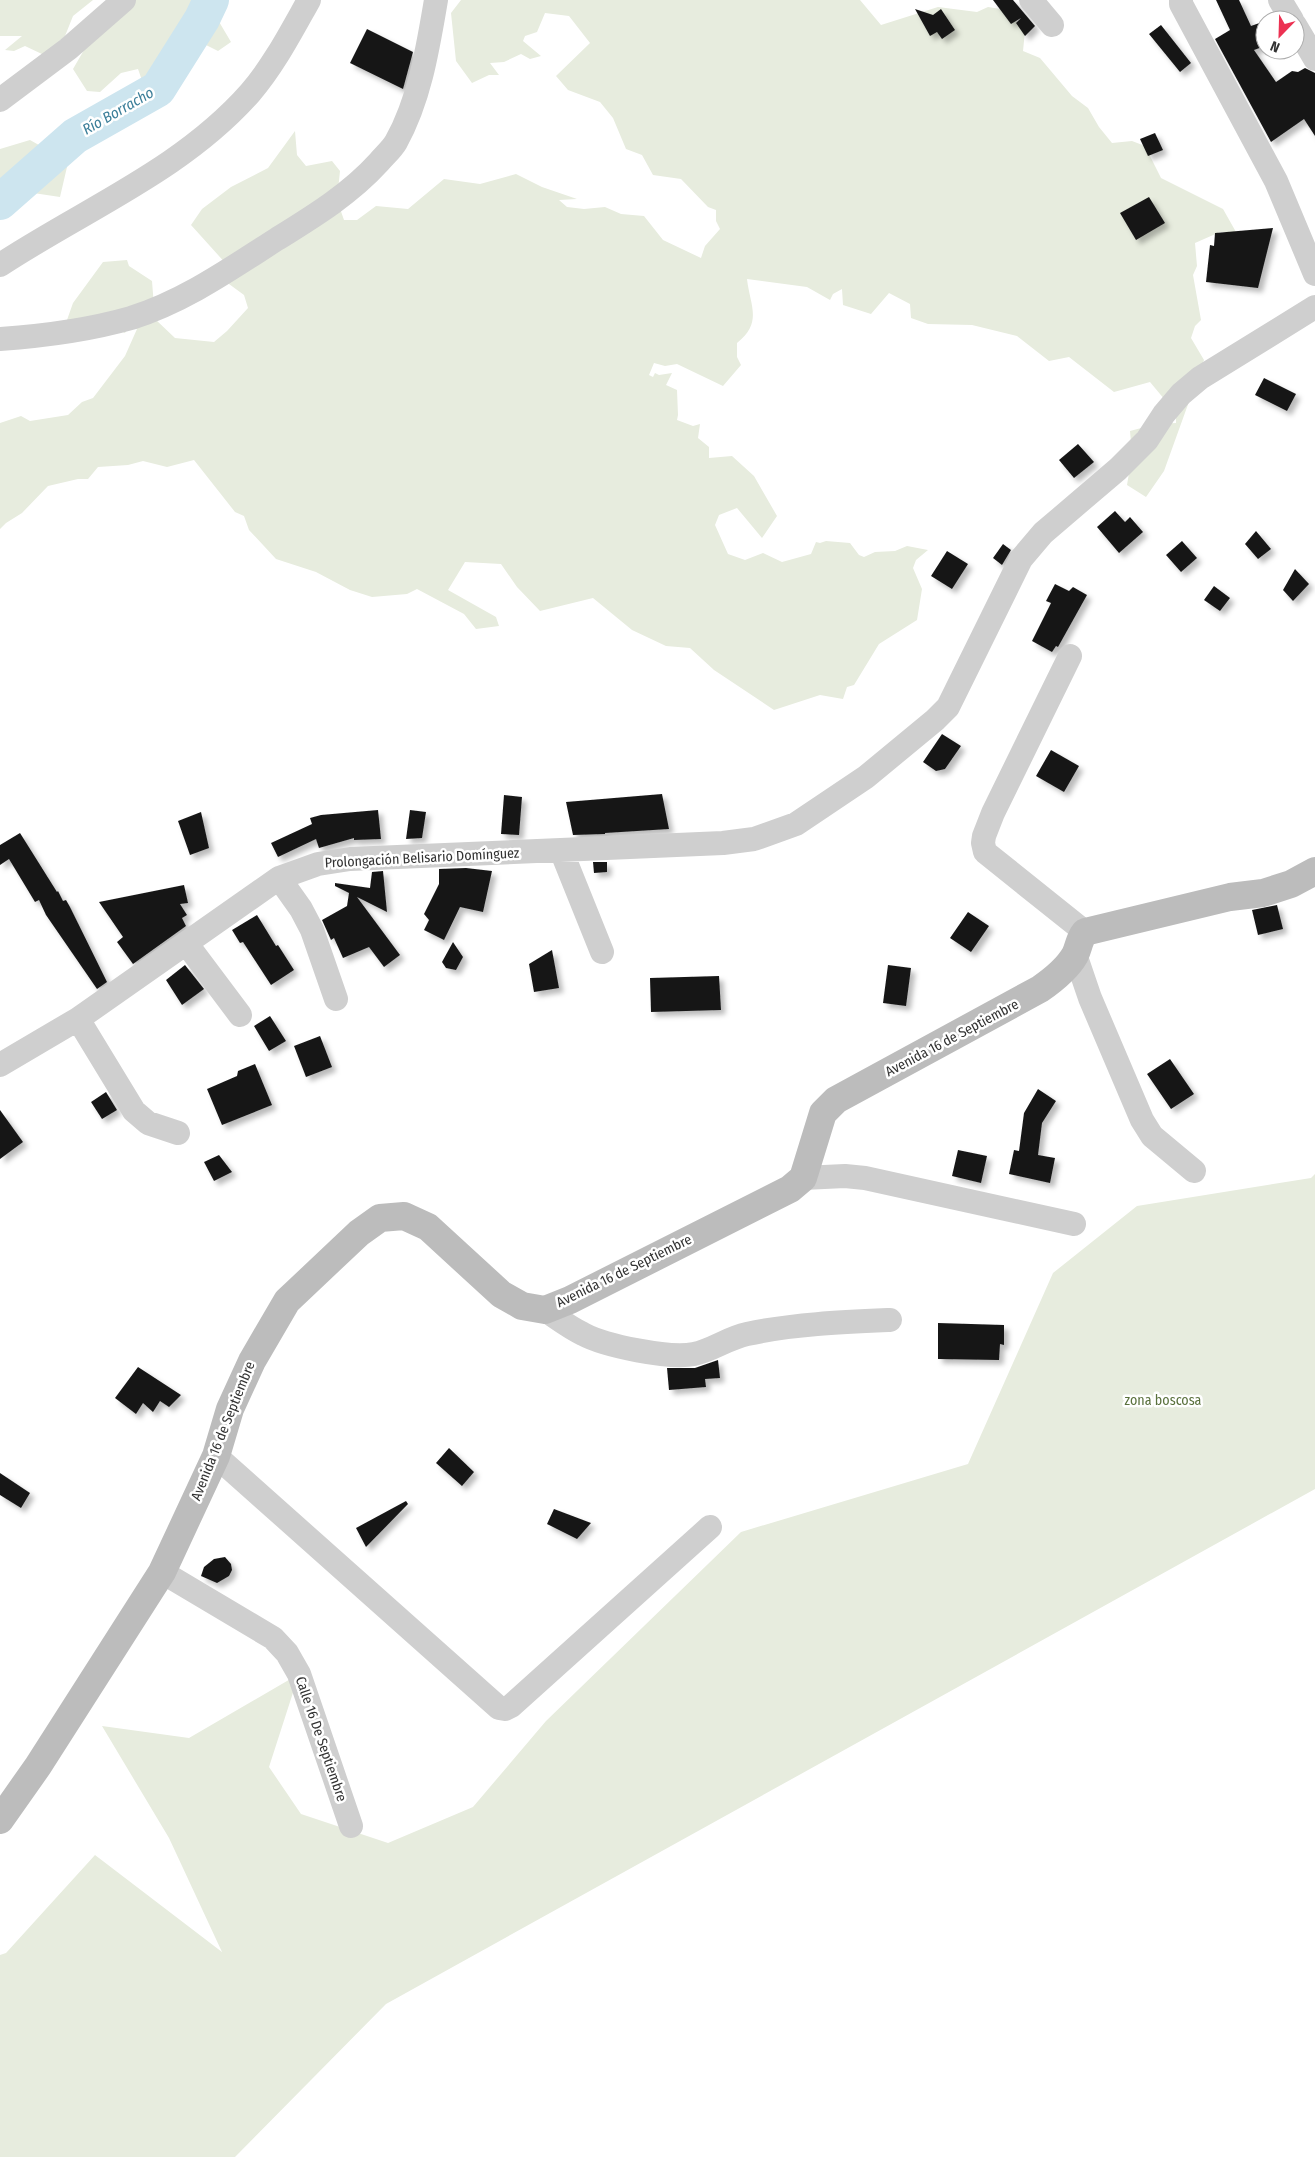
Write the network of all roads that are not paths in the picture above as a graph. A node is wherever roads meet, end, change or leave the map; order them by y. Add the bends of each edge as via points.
1 (124, 0) edge
2 (309, 0) edge
3 (436, 0) edge
4 (1031, 0) edge
5 (1181, 0) edge
6 (1052, 25) dead end
7 (1305, 42) edge
8 (1315, 59) edge
9 (0, 100) edge
10 (0, 264) edge
11 (1315, 274) edge
12 (1315, 307) edge
13 (0, 339) edge
14 (1070, 656) dead end
15 (561, 850) junction
16 (1315, 872) edge
17 (279, 878) junction
18 (186, 943) junction
19 (1080, 943) junction
20 (602, 952) dead end
21 (336, 999) dead end
22 (240, 1015) dead end
23 (78, 1019) junction
24 (0, 1065) edge
25 (178, 1133) dead end
26 (1194, 1171) dead end
27 (803, 1178) junction
28 (1074, 1224) dead end
29 (545, 1310) junction
30 (890, 1320) dead end
31 (216, 1456) junction
32 (710, 1527) dead end
33 (162, 1572) junction
34 (0, 1820) edge
35 (351, 1826) dead end

1 - 9 street via 68,49
2 - 10 street via 276,57 222,122 155,174
3 - 13 street via 412,108 396,143 361,182 325,209 173,302 130,318 84,328
4 - 6 street
5 - 11 street via 1180,4 1276,181
7 - 8 street
12 - 15 street, Prolongación Belisario Domínguez via 1200,378 1181,394 1129,457 1043,533 1021,559 948,707 866,777 796,824 754,839 724,844
14 - 19 street via 993,813 983,843 985,852
15 - 17 street, Prolongación Belisario Domínguez via 350,859 318,864
15 - 20 street
16 - 19 street via 1263,893 1230,897
17 - 18 street, Prolongación Belisario Domínguez
17 - 21 street via 312,930
18 - 22 street
18 - 23 street, Prolongación Belisario Domínguez
19 - 26 street via 1090,998 1142,1120 1152,1136
19 - 27 street, Avenida 16 de Septiembre via 1062,971 1040,989 836,1100 823,1113
23 - 24 street, Prolongación Belisario Domínguez
23 - 25 street via 134,1111 148,1124
27 - 28 street via 864,1178
27 - 29 street, Avenida 16 de Septiembre via 790,1189
29 - 30 street via 583,1334 606,1343 674,1356 700,1352 744,1334
29 - 31 street, Avenida 16 de Septiembre via 522,1306 501,1294 428,1227 404,1216 380,1218 287,1302 252,1361 230,1409
31 - 32 street via 499,1708 505,1709
31 - 33 street, Avenida 16 de Septiembre
33 - 34 street, Avenida 16 de Septiembre
33 - 35 street, Calle 16 De Septiembre via 249,1622 287,1653 299,1674

